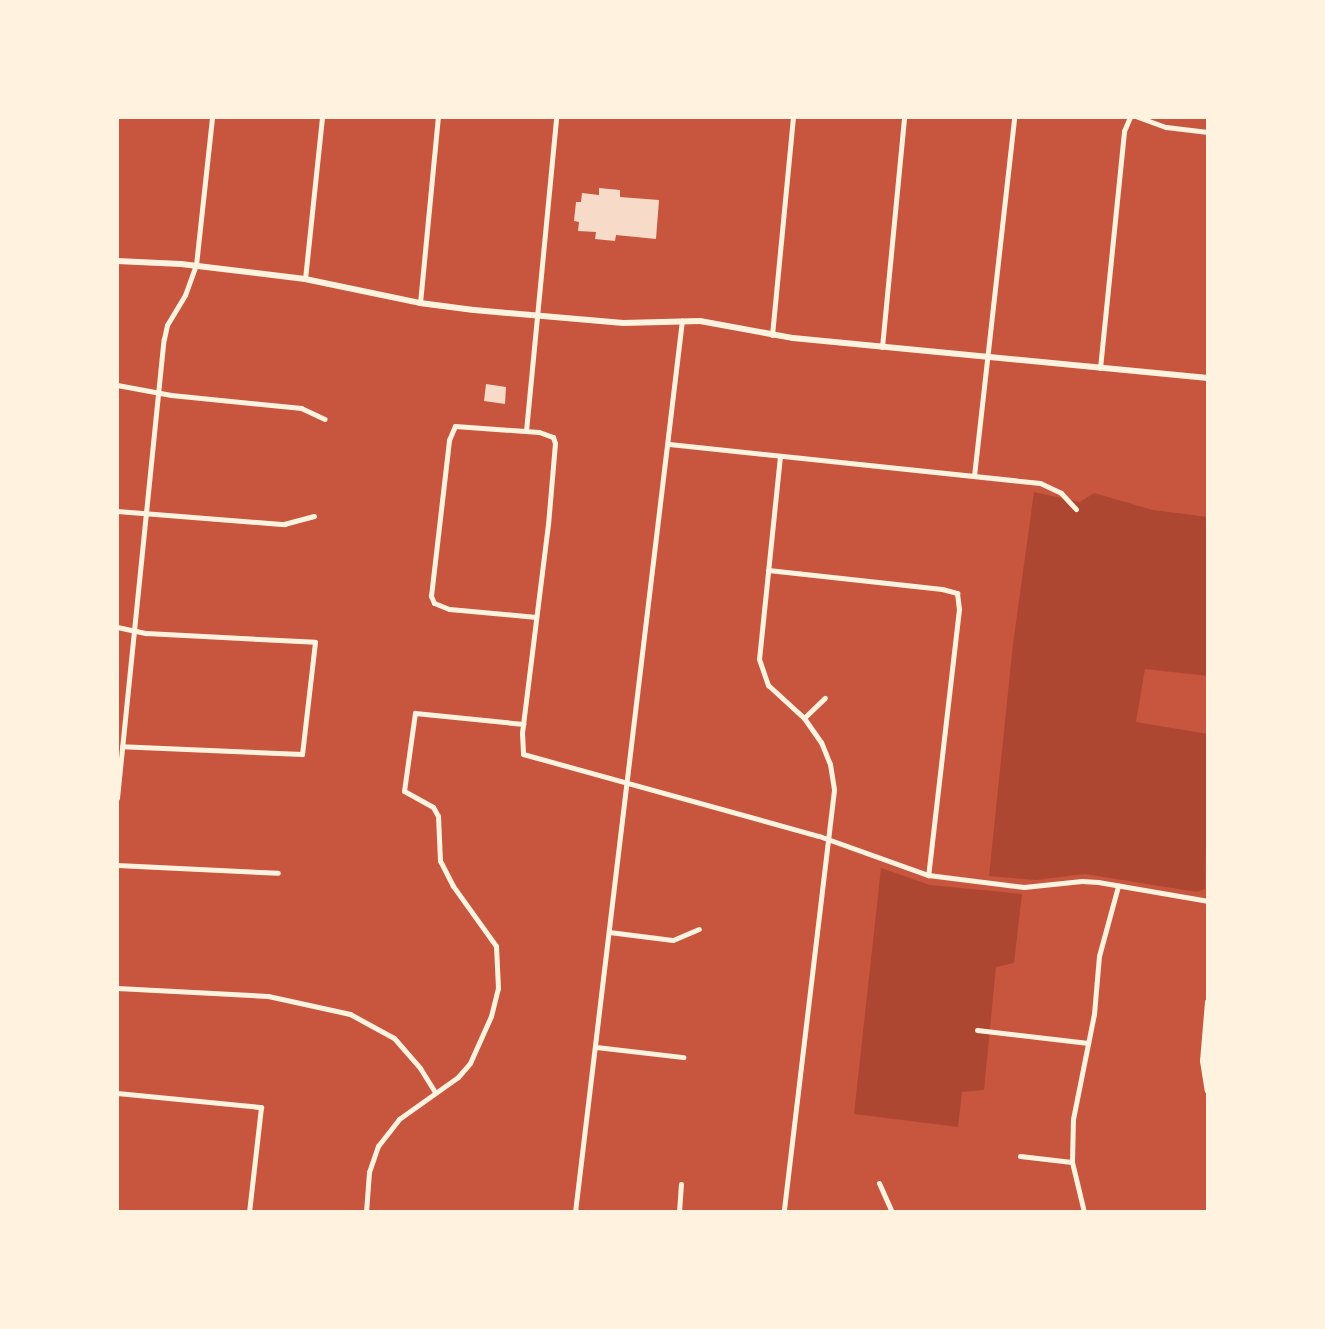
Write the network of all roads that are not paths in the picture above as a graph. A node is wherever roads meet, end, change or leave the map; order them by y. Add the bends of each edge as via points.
1 (212, 117) edge
2 (322, 117) edge
3 (438, 117) edge
4 (556, 117) edge
5 (793, 117) edge
6 (904, 117) edge
7 (1014, 117) edge
8 (1130, 117) edge
9 (1139, 117) edge
10 (1208, 132) edge
11 (117, 261) edge
12 (196, 265) junction
13 (305, 279) junction
14 (420, 303) junction
15 (537, 316) junction
16 (682, 320) junction
17 (772, 335) junction
18 (882, 347) junction
19 (987, 357) junction
20 (1100, 368) junction
21 (1208, 377) edge
22 (117, 385) edge
23 (158, 391) junction
24 (325, 419) dead end
25 (526, 431) junction
26 (669, 444) junction
27 (780, 456) junction
28 (974, 477) junction
29 (1076, 509) dead end
30 (117, 511) edge
31 (146, 514) junction
32 (314, 516) dead end
33 (768, 570) junction
34 (536, 617) junction
35 (117, 627) edge
36 (134, 630) junction
37 (825, 698) dead end
38 (804, 718) junction
39 (523, 724) junction
40 (122, 746) junction
41 (626, 785) junction
42 (117, 798) edge
43 (830, 840) junction
44 (117, 864) edge
45 (278, 873) dead end
46 (928, 875) junction
47 (1118, 886) junction
48 (1208, 901) edge
49 (699, 929) dead end
50 (609, 932) junction
51 (117, 988) edge
52 (1208, 1002) edge
53 (977, 1030) dead end
54 (1088, 1043) junction
55 (596, 1047) junction
56 (683, 1057) dead end
57 (1208, 1091) edge
58 (435, 1092) junction
59 (117, 1093) edge
60 (1020, 1156) dead end
61 (1072, 1162) junction
62 (879, 1183) dead end
63 (681, 1184) dead end
64 (249, 1212) edge
65 (366, 1212) edge
66 (575, 1212) edge
67 (679, 1212) edge
68 (784, 1212) edge
69 (892, 1212) edge
70 (1084, 1212) edge

1 - 12 street
2 - 13 street
3 - 14 street
4 - 15 street
5 - 17 street
6 - 18 street
7 - 19 street
8 - 20 street via 1124,131
9 - 10 street via 1166,127
11 - 12 street
12 - 13 street
12 - 23 street via 167,326
13 - 14 street
14 - 15 street
15 - 16 street via 623,323
15 - 25 street
16 - 17 street
16 - 26 street
17 - 18 street
18 - 19 street
19 - 20 street
19 - 28 street
20 - 21 street
22 - 23 street
23 - 24 street via 301,408
23 - 31 street
25 - 34 street via 553,437 555,462
25 - 34 street via 455,426 449,440 431,589 434,603 449,609
26 - 27 street
26 - 41 street
27 - 28 street
27 - 33 street
28 - 29 street via 1040,483 1061,493
30 - 31 street
31 - 32 street via 284,524
31 - 36 street
33 - 38 street via 760,645 762,672 778,696
33 - 46 street via 957,593 959,609
34 - 39 street
35 - 36 street
36 - 40 street
36 - 40 street via 315,642 302,754
37 - 38 street
38 - 43 street via 821,742 833,776
39 - 41 street via 523,754
39 - 58 street via 415,713 404,791 436,811 443,868 489,934 499,964 496,1000 477,1052 464,1071
40 - 42 street
41 - 43 street
41 - 50 street
43 - 46 street
43 - 68 street
44 - 45 street
46 - 47 street via 999,886 1082,881
47 - 48 street
47 - 54 street via 1098,956
49 - 50 street via 673,940
50 - 55 street
51 - 58 street via 268,996 350,1014 394,1038
52 - 57 street via 1203,1061
53 - 54 street
54 - 61 street via 1073,1119
55 - 56 street
55 - 66 street
58 - 65 street via 399,1119 378,1146 369,1172
59 - 64 street via 261,1107
60 - 61 street
61 - 70 street
62 - 69 street
63 - 67 street

